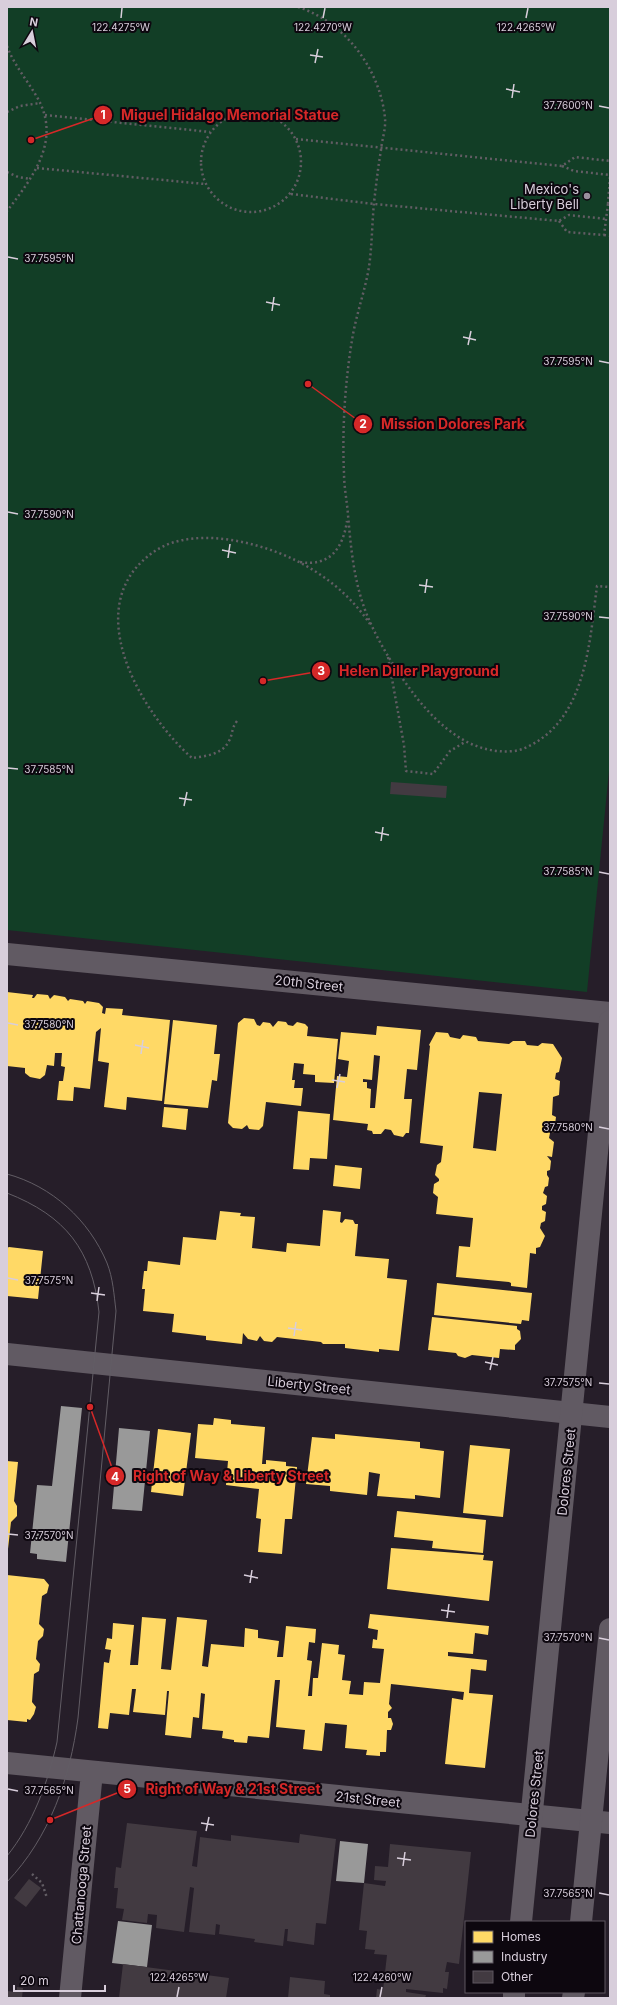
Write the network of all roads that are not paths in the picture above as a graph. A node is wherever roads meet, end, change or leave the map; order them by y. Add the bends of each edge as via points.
1 (7, 954) edge
2 (610, 1013) edge
3 (610, 1022) edge
4 (7, 1354) edge
5 (572, 1412) junction
6 (610, 1417) edge
7 (610, 1629) edge
8 (7, 1764) edge
9 (92, 1772) junction
10 (532, 1815) junction
11 (600, 1822) edge
12 (521, 1921) edge
13 (581, 1921) edge
14 (70, 1998) edge

1 - 2 street, 20th Street
3 - 5 street, Dolores Street
4 - 5 street, Liberty Street
5 - 6 street, Liberty Street
5 - 10 street, Dolores Street
7 - 11 street
8 - 9 street, 21st Street
9 - 10 street, 21st Street
9 - 14 street, Chattanooga Street
10 - 11 street, 21st Street
10 - 12 street, Dolores Street
11 - 13 street

